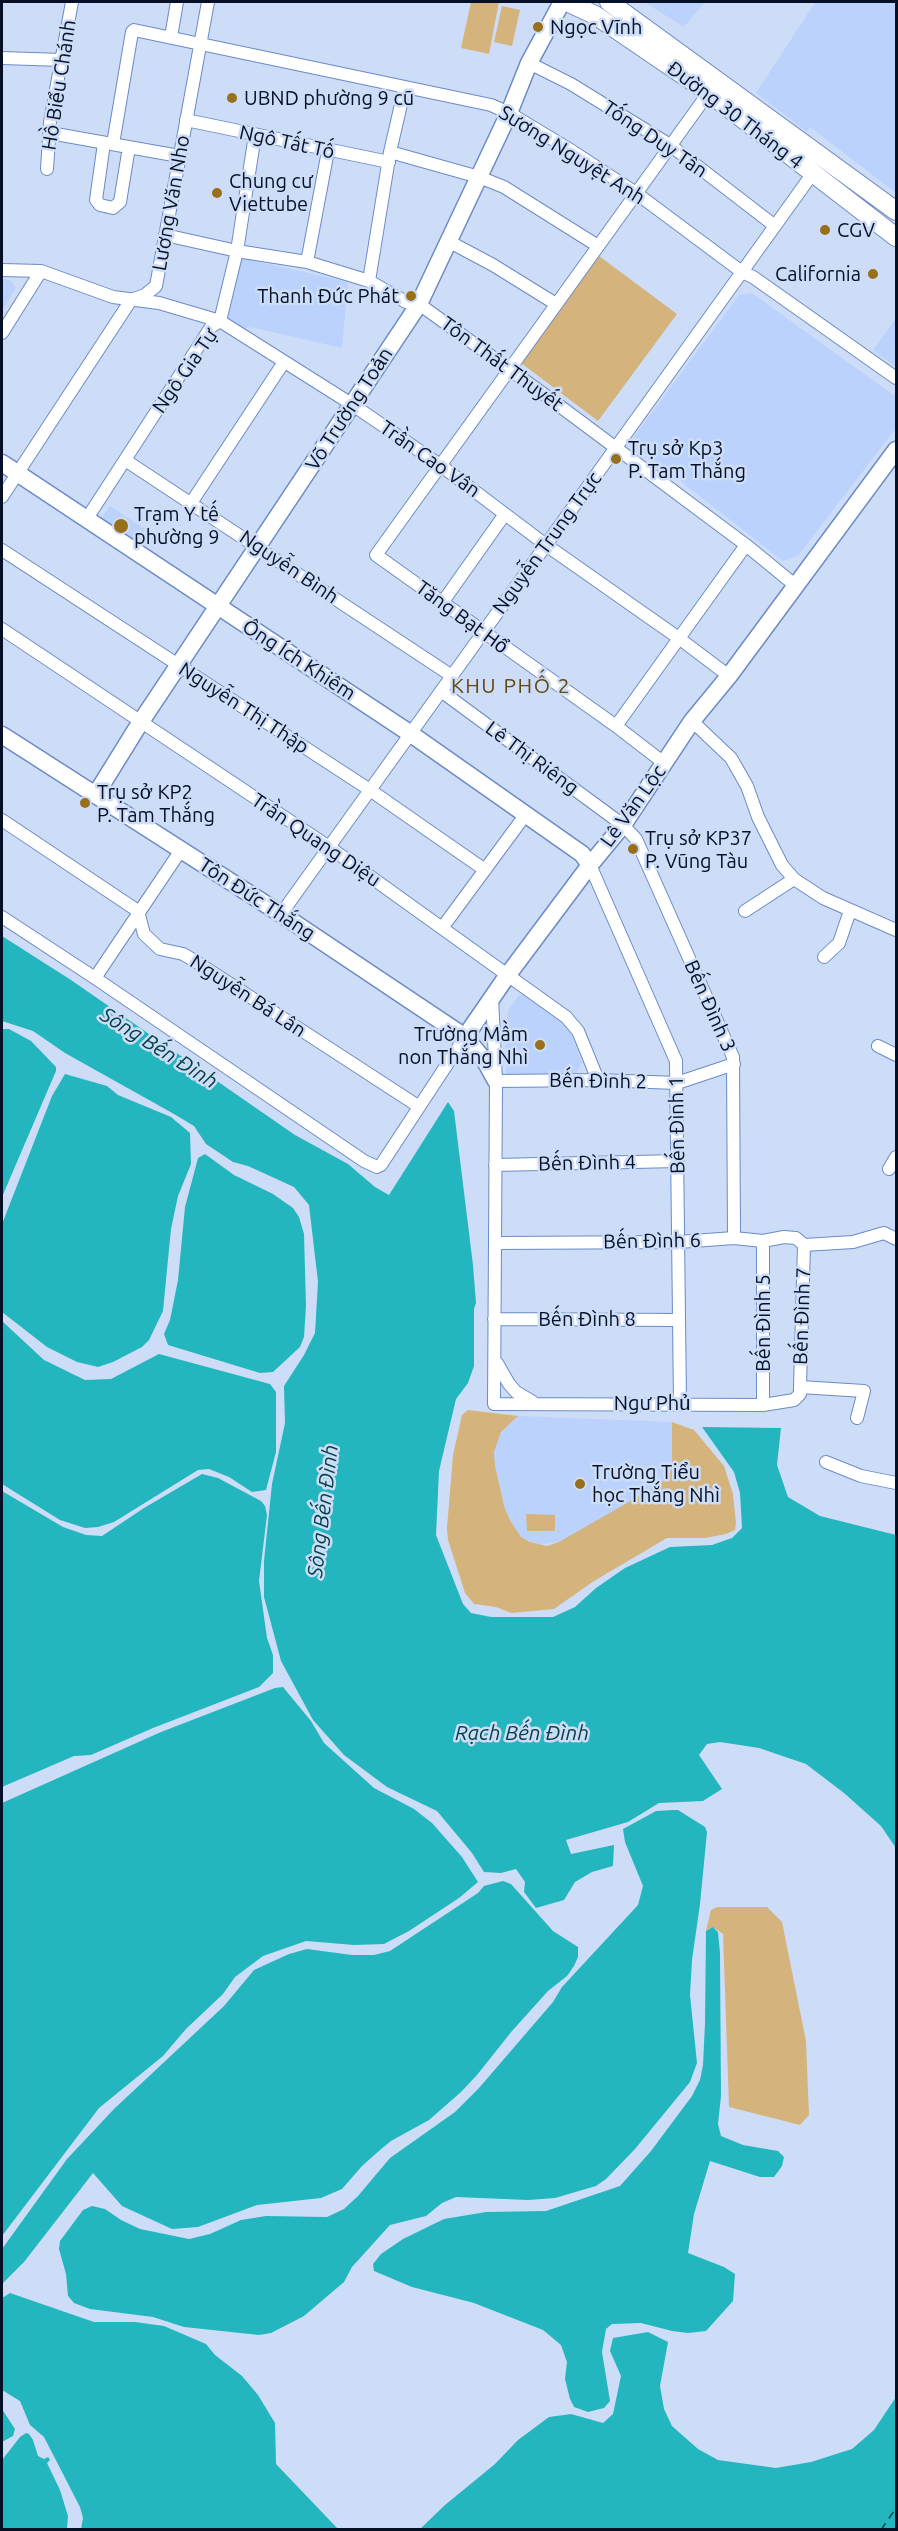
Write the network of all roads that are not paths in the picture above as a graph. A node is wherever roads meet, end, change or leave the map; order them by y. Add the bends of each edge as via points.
1 (72, 2) edge
2 (177, 2) edge
3 (203, 2) edge
4 (562, 2) edge
5 (567, 2) edge
6 (609, 2) edge
7 (171, 38) junction
8 (199, 44) junction
9 (2, 58) edge
10 (62, 60) junction
11 (530, 63) junction
12 (713, 86) junction
13 (405, 87) junction
14 (509, 113) junction
15 (186, 120) junction
16 (50, 133) junction
17 (255, 135) junction
18 (109, 143) junction
19 (670, 145) junction
20 (129, 147) junction
21 (328, 151) junction
22 (179, 156) junction
23 (390, 157) junction
24 (47, 169) dead end
25 (813, 173) junction
26 (478, 177) junction
27 (636, 193) junction
28 (897, 211) edge
29 (775, 225) junction
30 (165, 235) junction
31 (897, 237) edge
32 (448, 241) junction
33 (598, 246) junction
34 (237, 251) junction
35 (307, 262) junction
36 (2, 270) edge
37 (41, 271) junction
38 (742, 272) junction
39 (369, 281) junction
40 (131, 300) junction
41 (419, 304) junction
42 (556, 304) junction
43 (220, 321) junction
44 (2, 333) edge
45 (284, 362) junction
46 (510, 369) junction
47 (897, 378) edge
48 (353, 405) junction
49 (615, 448) junction
50 (897, 450) edge
51 (125, 460) junction
52 (2, 463) edge
53 (440, 465) junction
54 (16, 473) junction
55 (2, 497) edge
56 (191, 503) junction
57 (505, 514) junction
58 (86, 520) junction
59 (546, 545) junction
60 (746, 545) junction
61 (258, 546) junction
62 (2, 550) edge
63 (796, 586) junction
64 (442, 603) junction
65 (219, 607) junction
66 (2, 629) edge
67 (483, 632) junction
68 (680, 639) junction
69 (179, 665) junction
70 (452, 676) junction
71 (729, 676) junction
72 (441, 692) junction
73 (692, 721) junction
74 (140, 723) junction
75 (616, 726) junction
76 (411, 734) junction
77 (2, 735) edge
78 (664, 764) junction
79 (370, 790) junction
80 (96, 794) junction
81 (526, 814) junction
82 (2, 820) edge
83 (623, 825) junction
84 (329, 847) junction
85 (181, 850) junction
86 (590, 865) junction
87 (486, 870) junction
88 (794, 879) junction
89 (138, 911) junction
90 (745, 911) dead end
91 (850, 911) junction
92 (281, 914) junction
93 (2, 917) edge
94 (442, 928) junction
95 (897, 930) edge
96 (824, 957) dead end
97 (507, 975) junction
98 (95, 978) junction
99 (492, 996) junction
100 (465, 1037) junction
101 (878, 1046) dead end
102 (897, 1055) edge
103 (734, 1064) junction
104 (598, 1080) junction
105 (496, 1081) junction
106 (677, 1083) junction
107 (418, 1106) junction
108 (897, 1157) edge
109 (678, 1161) junction
110 (495, 1165) junction
111 (889, 1170) dead end
112 (735, 1238) junction
113 (897, 1239) edge
114 (763, 1241) junction
115 (679, 1242) junction
116 (496, 1243) junction
117 (804, 1245) junction
118 (494, 1319) junction
119 (679, 1320) junction
120 (495, 1356) junction
121 (801, 1387) junction
122 (680, 1403) junction
123 (537, 1404) junction
124 (763, 1405) junction
125 (856, 1418) dead end
126 (826, 1462) dead end
127 (897, 1483) edge

1 - 10 street, Hồ Biểu Chánh
2 - 7 street
3 - 8 street, Lương Văn Nho
4 - 11 street, Võ Trường Toản
5 - 12 main road, Đường 30 Tháng 4
6 - 12 main road, Đường 30 Tháng 4
7 - 8 street, Sương Nguyệt Anh
7 - 18 street, Sương Nguyệt Anh via 140,30 132,32
8 - 13 street, Sương Nguyệt Anh
8 - 15 street, Lương Văn Nho
9 - 10 street
10 - 16 street, Hồ Biểu Chánh
11 - 14 street, Võ Trường Toản
11 - 19 street, Tống Duy Tân
12 - 19 street
12 - 25 main road, Đường 30 Tháng 4
12 - 28 main road, Đường 30 Tháng 4
13 - 14 street, Sương Nguyệt Anh via 491,105
13 - 23 street
14 - 26 street, Võ Trường Toản
14 - 27 street, Sương Nguyệt Anh
15 - 17 street, Ngô Tất Tố
15 - 22 street, Lương Văn Nho
16 - 18 street
16 - 24 street, Hồ Biểu Chánh
17 - 21 street, Ngô Tất Tố
17 - 34 street, Ngô Gia Tự
18 - 20 street
18 - 20 street via 96,200 113,208 120,202
19 - 27 street
19 - 29 street, Tống Duy Tân
20 - 22 street
21 - 23 street, Ngô Tất Tố
21 - 35 street
22 - 30 street, Lương Văn Nho
23 - 26 street, Ngô Tất Tố
23 - 39 street
25 - 29 street, Nguyễn Trung Trực
25 - 31 main road, Đường 30 Tháng 4
26 - 32 street, Võ Trường Toản
26 - 33 street, Ngô Tất Tố via 518,195
27 - 33 street
27 - 38 street, Sương Nguyệt Anh
29 - 38 street, Nguyễn Trung Trực
30 - 34 street, Tôn Thất Thuyết
30 - 40 street, Lương Văn Nho via 155,288
32 - 41 street, Võ Trường Toản
32 - 42 street
33 - 42 street
34 - 35 street, Tôn Thất Thuyết
34 - 43 street, Ngô Gia Tự
35 - 39 street, Tôn Thất Thuyết
36 - 37 street, Trần Cao Vân
37 - 40 street, Trần Cao Vân
37 - 44 street
38 - 47 street, Sương Nguyệt Anh
38 - 49 street, Nguyễn Trung Trực
39 - 41 street, Tôn Thất Thuyết via 406,302
40 - 43 street, Trần Cao Vân via 159,303
40 - 54 street, Lương Văn Nho
41 - 46 street, Tôn Thất Thuyết
41 - 48 street, Võ Trường Toản
42 - 46 street
43 - 45 street, Trần Cao Vân
43 - 51 street, Ngô Gia Tự via 211,327
45 - 48 street, Trần Cao Vân
45 - 56 street
46 - 49 street, Tôn Thất Thuyết
46 - 53 street
48 - 53 street, Trần Cao Vân
48 - 61 street, Võ Trường Toản
49 - 59 street, Nguyễn Trung Trực
49 - 60 street, Tôn Thất Thuyết
50 - 63 street, Lê Văn Lộc
51 - 56 street, Nguyễn Bình
51 - 58 street, Ngô Gia Tự
52 - 54 street, Ông Ích Khiêm
53 - 57 street, Trần Cao Vân
53 - 64 street, Tăng Bạt Hổ via 376,555
54 - 55 street, Lương Văn Nho
54 - 58 street, Ông Ích Khiêm
56 - 61 street, Nguyễn Bình
57 - 59 street, Trần Cao Vân
57 - 64 street
58 - 65 street, Ông Ích Khiêm
59 - 67 street, Nguyễn Trung Trực
59 - 68 street, Trần Cao Vân
60 - 63 street, Tôn Thất Thuyết
60 - 68 street
61 - 65 street, Võ Trường Toản
61 - 70 street, Nguyễn Bình
62 - 69 street, Nguyễn Thị Thập
63 - 71 street, Lê Văn Lộc
64 - 67 street, Tăng Bạt Hổ
65 - 69 street, Võ Trường Toản
65 - 76 street, Ông Ích Khiêm
66 - 74 street, Trần Quang Diệu
67 - 70 street, Nguyễn Trung Trực
67 - 75 street, Tăng Bạt Hổ
68 - 71 street, Trần Cao Vân
68 - 75 street
69 - 74 street, Võ Trường Toản
69 - 79 street, Nguyễn Thị Thập
70 - 72 street, Nguyễn Trung Trực
71 - 73 street, Lê Văn Lộc
72 - 76 street, Nguyễn Trung Trực
72 - 83 street, Lê Thị Riêng
73 - 78 street, Lê Văn Lộc
73 - 88 street via 731,758 782,865
74 - 80 street, Võ Trường Toản
74 - 84 street, Trần Quang Diệu
75 - 78 street, Tăng Bạt Hổ
76 - 79 street, Nguyễn Trung Trực
76 - 81 street, Ông Ích Khiêm
77 - 80 street, Tôn Đức Thắng
78 - 83 street, Lê Văn Lộc
79 - 84 street, Nguyễn Trung Trực
79 - 87 street, Nguyễn Thị Thập
80 - 85 street, Tôn Đức Thắng
81 - 86 street, Ông Ích Khiêm via 582,854
81 - 87 street
82 - 89 street
83 - 86 street, Lê Văn Lộc
83 - 103 street, Bến Đình 3 via 636,839 731,1049
84 - 92 street, Nguyễn Trung Trực
84 - 94 street, Trần Quang Diệu
85 - 89 street
85 - 92 street, Tôn Đức Thắng
86 - 97 street, Lê Văn Lộc
86 - 106 street, Bến Đình 1 via 676,1061
87 - 94 street
88 - 90 street
88 - 91 street
89 - 98 street
89 - 107 street, Nguyễn Bá Lân via 144,934 159,949 195,961
91 - 95 street
91 - 96 street via 839,943
92 - 100 street, Tôn Đức Thắng
93 - 98 street
94 - 97 street, Trần Quang Diệu
97 - 99 street, Lê Văn Lộc
97 - 104 street, Trần Quang Diệu via 575,1025
98 - 107 street, Lê Văn Lộc via 377,1167
99 - 100 street, Lê Văn Lộc
99 - 105 street
100 - 105 street, Tôn Đức Thắng
100 - 107 street, Lê Văn Lộc
101 - 102 street
103 - 106 street, Bến Đình 2
103 - 112 street, Bến Đình 3
104 - 105 street, Bến Đình 2
104 - 106 street, Bến Đình 2
105 - 110 street
106 - 109 street, Bến Đình 1
108 - 111 street
109 - 110 street, Bến Đình 4
109 - 115 street, Bến Đình 1
110 - 116 street
112 - 114 street, Bến Đình 6
112 - 115 street, Bến Đình 6
113 - 117 street, Bến Đình 6 via 884,1233 853,1242
114 - 117 street, Bến Đình 6 via 796,1238
114 - 124 street, Bến Đình 5
115 - 116 street, Bến Đình 6
115 - 119 street, Bến Đình 1
116 - 118 street
117 - 121 street, Bến Đình 7
118 - 119 street, Bến Đình 8
118 - 120 street
119 - 122 street, Bến Đình 1
120 - 123 street via 509,1384
120 - 123 street, Ngư Phủ via 494,1404
121 - 124 street, Ngư Phủ via 800,1394 791,1401
121 - 125 street via 864,1391
122 - 123 street, Ngư Phủ
122 - 124 street, Ngư Phủ
126 - 127 street via 861,1476

